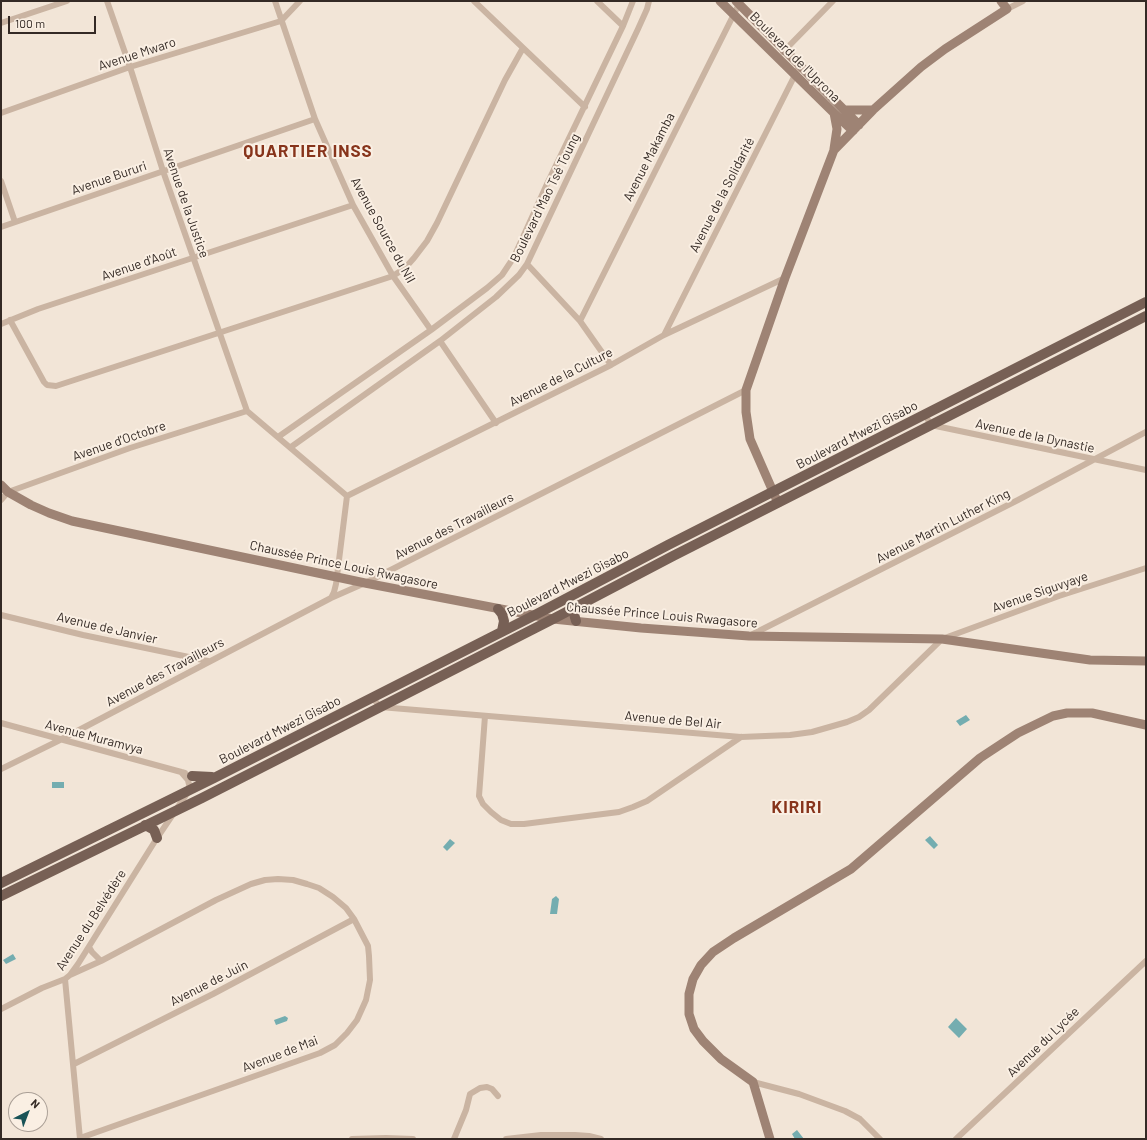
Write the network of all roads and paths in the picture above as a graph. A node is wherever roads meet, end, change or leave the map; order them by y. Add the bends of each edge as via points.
1 (67, 1) edge
2 (107, 1) edge
3 (275, 1) edge
4 (300, 1) edge
5 (474, 1) edge
6 (597, 1) edge
7 (633, 1) edge
8 (649, 1) edge
9 (720, 1) edge
10 (833, 1) edge
11 (1001, 1) edge
12 (1023, 1) edge
13 (737, 3) edge
14 (1007, 9) junction
15 (734, 14) junction
16 (281, 21) junction
17 (1, 23) edge
18 (623, 26) junction
19 (522, 48) junction
20 (785, 50) junction
21 (778, 58) junction
22 (800, 64) junction
23 (130, 67) junction
24 (794, 74) junction
25 (585, 107) junction
26 (845, 110) junction
27 (873, 110) junction
28 (1, 113) edge
29 (834, 113) junction
30 (315, 119) junction
31 (856, 128) junction
32 (834, 150) junction
33 (163, 171) junction
34 (1, 181) edge
35 (353, 205) junction
36 (15, 222) junction
37 (1, 227) edge
38 (194, 257) junction
39 (527, 264) junction
40 (393, 276) junction
41 (785, 278) junction
42 (1146, 302) edge
43 (1146, 316) edge
44 (10, 320) junction
45 (580, 321) junction
46 (1, 324) edge
47 (431, 330) junction
48 (218, 332) junction
49 (664, 335) junction
50 (1072, 340) junction
51 (440, 341) junction
52 (1076, 351) junction
53 (611, 365) junction
54 (746, 390) junction
55 (247, 411) junction
56 (925, 415) junction
57 (496, 423) junction
58 (931, 425) junction
59 (1146, 432) edge
60 (278, 437) junction
61 (291, 447) junction
62 (1093, 460) junction
63 (1146, 470) edge
64 (1, 485) edge
65 (8, 492) junction
66 (773, 492) junction
67 (347, 496) junction
68 (1, 500) edge
69 (778, 503) junction
70 (668, 545) junction
71 (673, 556) junction
72 (1146, 568) edge
73 (336, 577) junction
74 (365, 583) junction
75 (331, 598) junction
76 (575, 608) junction
77 (498, 609) junction
78 (1, 615) edge
79 (533, 616) junction
80 (553, 619) junction
81 (576, 621) junction
82 (502, 632) junction
83 (749, 636) junction
84 (942, 639) junction
85 (208, 661) junction
86 (1146, 661) edge
87 (372, 698) junction
88 (380, 707) junction
89 (484, 716) junction
90 (1, 723) edge
91 (1146, 725) edge
92 (741, 737) junction
93 (60, 740) junction
94 (1, 769) edge
95 (181, 772) junction
96 (192, 776) junction
97 (214, 778) junction
98 (193, 787) junction
99 (199, 799) junction
100 (177, 810) junction
101 (145, 825) junction
102 (157, 838) junction
103 (18, 874) junction
104 (1, 883) edge
105 (24, 885) junction
106 (1, 896) edge
107 (354, 919) junction
108 (90, 947) junction
109 (101, 961) junction
110 (1146, 961) edge
111 (68, 977) junction
112 (1, 1009) edge
113 (74, 1064) junction
114 (753, 1082) junction
115 (498, 1096) dead end
116 (80, 1139) edge
117 (352, 1139) edge
118 (413, 1139) edge
119 (454, 1139) edge
120 (506, 1139) edge
121 (600, 1139) edge
122 (770, 1139) edge
123 (880, 1139) edge
124 (956, 1139) edge

1 - 17 street
2 - 23 street, Avenue de la Justice
3 - 16 street, Avenue Source du Nil
4 - 16 street
5 - 19 street
6 - 18 street
7 - 18 street, Boulevard Mao Tsé Toung
8 - 39 street, Boulevard Mao Tsé Toung
9 - 15 street, Boulevard de l'Uprona
10 - 20 street
11 - 14 street
12 - 14 street
13 - 15 street, Avenue Makamba
13 - 20 street, Boulevard de l'Uprona
14 - 27 street via 945,48
15 - 21 street, Boulevard de l'Uprona
15 - 45 street, Avenue Makamba
16 - 23 street, Avenue Mwaro
16 - 30 street, Avenue Source du Nil
18 - 25 street, Boulevard Mao Tsé Toung
19 - 25 street
19 - 40 street via 427,241 405,268
20 - 21 street
20 - 22 street, Boulevard de l'Uprona
21 - 24 street, Boulevard de l'Uprona
22 - 24 street, Avenue de la Solidarité
22 - 26 street, Boulevard de l'Uprona
23 - 28 street, Avenue Mwaro
23 - 33 street, Avenue de la Justice
24 - 29 street, Boulevard de l'Uprona
24 - 49 street, Avenue de la Solidarité
25 - 47 street, Boulevard Mao Tsé Toung via 508,268 487,288
26 - 27 street
26 - 31 street, Boulevard de l'Uprona
27 - 31 street
29 - 31 street, Boulevard de l'Uprona
29 - 32 street via 837,129
30 - 33 street, Avenue Bururi
30 - 35 street, Avenue Source du Nil
31 - 32 street
32 - 41 street
33 - 36 street, Avenue Bururi
33 - 38 street, Avenue de la Justice
34 - 36 street
35 - 38 street, Avenue d'Août
35 - 40 street, Avenue Source du Nil
36 - 37 street, Avenue Bururi
38 - 44 street, Avenue d'Août
38 - 48 street, Avenue de la Justice
39 - 45 street
39 - 51 street, Boulevard Mao Tsé Toung via 506,288
40 - 47 street, Avenue Source du Nil
40 - 48 street
41 - 49 street, Avenue de la Culture
41 - 54 street
42 - 50 main road, Boulevard Mwezi Gisabo
43 - 52 main road, Boulevard Mwezi Gisabo
44 - 46 street, Avenue d'Août
44 - 48 street via 44,382 51,386
45 - 53 street
47 - 60 street, Boulevard Mao Tsé Toung
48 - 55 street, Avenue de la Justice
49 - 53 street, Avenue de la Culture
50 - 52 main road
50 - 56 main road, Boulevard Mwezi Gisabo
51 - 57 street
51 - 61 street, Boulevard Mao Tsé Toung
52 - 58 main road, Boulevard Mwezi Gisabo
53 - 57 street, Avenue de la Culture
54 - 66 street via 750,439
54 - 74 street, Avenue des Travailleurs
55 - 60 street
55 - 65 street, Avenue d'Octobre via 130,448
56 - 58 street
56 - 66 main road, Boulevard Mwezi Gisabo
57 - 67 street, Avenue de la Culture
58 - 62 street, Avenue de la Dynastie
58 - 69 main road, Boulevard Mwezi Gisabo
59 - 62 street, Avenue Martin Luther King
60 - 61 street
61 - 67 street
62 - 63 street, Avenue de la Dynastie
62 - 83 street, Avenue Martin Luther King
64 - 65 street, Chaussée Prince Louis Rwagasore
65 - 68 street, Avenue d'Octobre
65 - 73 street, Chaussée Prince Louis Rwagasore via 37,508 72,522
66 - 69 street
66 - 70 main road, Boulevard Mwezi Gisabo
67 - 73 street
69 - 71 main road, Boulevard Mwezi Gisabo
70 - 71 main road
70 - 79 main road, Boulevard Mwezi Gisabo
71 - 76 main road, Boulevard Mwezi Gisabo
72 - 84 street, Avenue Siguvyaye via 1053,598
73 - 74 street, Chaussée Prince Louis Rwagasore
73 - 75 street
74 - 75 street, Avenue des Travailleurs
74 - 77 street, Chaussée Prince Louis Rwagasore
75 - 85 street, Avenue des Travailleurs
76 - 80 main road, Boulevard Mwezi Gisabo
76 - 81 main road
77 - 79 street, Chaussée Prince Louis Rwagasore
77 - 82 main road via 504,621
78 - 85 street, Avenue de Janvier
79 - 80 street, Chaussée Prince Louis Rwagasore
79 - 82 main road, Boulevard Mwezi Gisabo
80 - 81 street, Chaussée Prince Louis Rwagasore
80 - 88 main road, Boulevard Mwezi Gisabo
81 - 83 street, Chaussée Prince Louis Rwagasore
82 - 87 main road, Boulevard Mwezi Gisabo
83 - 84 street, Chaussée Prince Louis Rwagasore
84 - 86 street, Chaussée Prince Louis Rwagasore via 1090,660
84 - 92 street, Avenue de Bel Air via 859,717 812,732
85 - 93 street, Avenue des Travailleurs
87 - 88 street
87 - 97 main road, Boulevard Mwezi Gisabo
88 - 89 street, Avenue de Bel Air
88 - 99 main road, Boulevard Mwezi Gisabo
89 - 92 street, Avenue de Bel Air
89 - 92 street via 479,796 491,812 511,824 619,812 633,807 647,801
90 - 93 street, Avenue Muramvya
91 - 114 street via 1092,713 1067,713 1053,716 1018,733 980,758 851,869 713,952 693,978 689,994 689,1014 694,1029 703,1041 721,1059
93 - 94 street, Avenue des Travailleurs
93 - 95 street, Avenue Muramvya
95 - 96 street, Avenue Muramvya
95 - 98 street
96 - 97 main road
96 - 98 street via 196,781
97 - 98 main road, Boulevard Mwezi Gisabo
98 - 99 street
98 - 100 street
98 - 103 main road, Boulevard Mwezi Gisabo
99 - 100 main road, Boulevard Mwezi Gisabo
100 - 101 main road, Boulevard Mwezi Gisabo
100 - 102 street, Avenue du Belvédère
101 - 102 main road via 154,830
101 - 105 main road, Boulevard Mwezi Gisabo
102 - 108 street, Avenue du Belvédère
103 - 104 main road, Boulevard Mwezi Gisabo
103 - 105 main road
105 - 106 main road, Boulevard Mwezi Gisabo
107 - 109 street, Avenue de Mai via 334,897 319,888 293,880 265,880 216,900
107 - 113 street, Avenue de Juin
107 - 116 street, Avenue de Mai via 368,946 370,980 366,1000 357,1020 348,1033 334,1045 320,1053
108 - 109 street
108 - 111 street, Avenue du Belvédère
109 - 111 street, Avenue de Mai
110 - 124 street, Avenue du Lycée
111 - 112 street, Avenue de Mai
111 - 113 street, Avenue du Belvédère
113 - 116 street, Avenue du Belvédère
114 - 122 street
114 - 123 street via 799,1094 845,1111 860,1120
115 - 119 street via 487,1087 470,1094
117 - 118 street
120 - 121 street via 541,1134 582,1135

